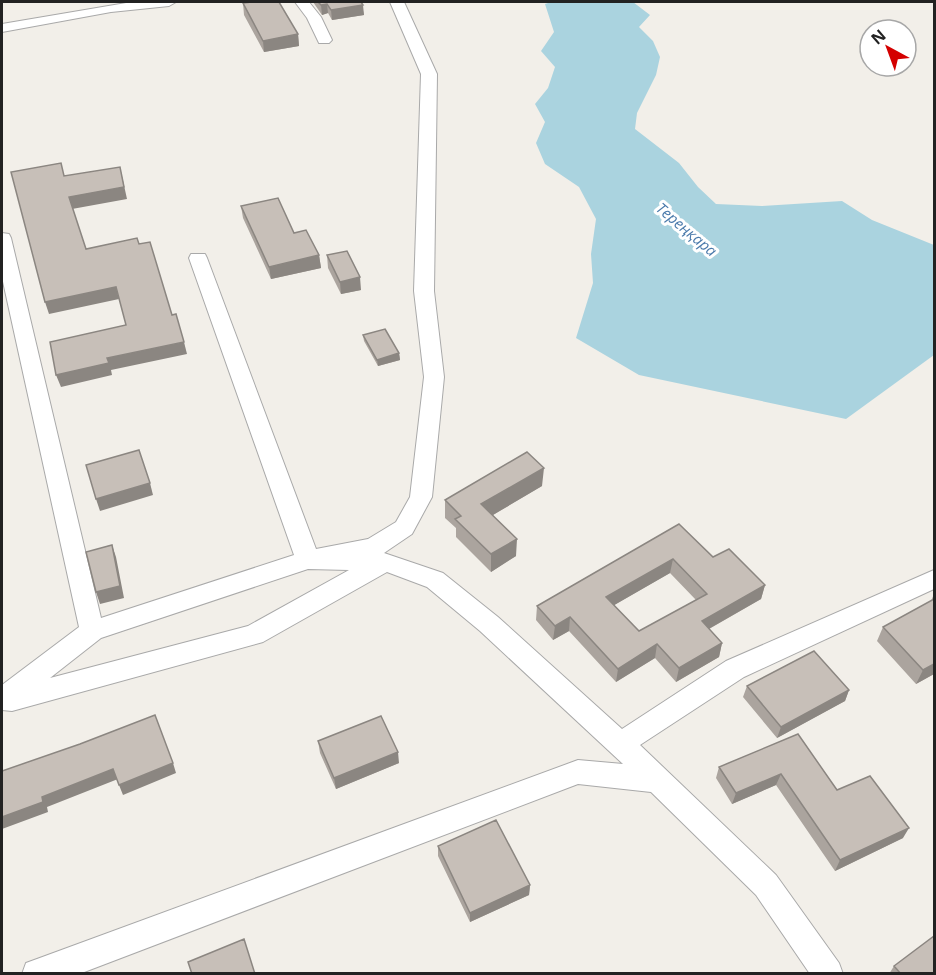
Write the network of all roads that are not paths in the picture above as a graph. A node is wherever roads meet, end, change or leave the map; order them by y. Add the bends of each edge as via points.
1 (169, 2) edge
2 (302, 2) edge
3 (397, 2) edge
4 (110, 5) edge
5 (2, 28) edge
6 (324, 40) dead end
7 (2, 238) edge
8 (198, 258) dead end
9 (308, 560) junction
10 (385, 562) junction
11 (934, 579) edge
12 (92, 631) junction
13 (2, 702) edge
14 (620, 744) junction
15 (657, 780) junction
16 (37, 974) edge
17 (828, 974) edge

1 - 4 street
2 - 6 street
3 - 9 street via 429,74 424,291 434,377 421,497 404,528 374,547
4 - 5 street
7 - 12 street
8 - 9 street
9 - 10 street
9 - 12 street
10 - 13 street via 254,635
10 - 14 street via 435,580
11 - 14 street via 735,669
12 - 13 street
14 - 15 street
15 - 16 street via 578,772
15 - 17 street via 766,885

